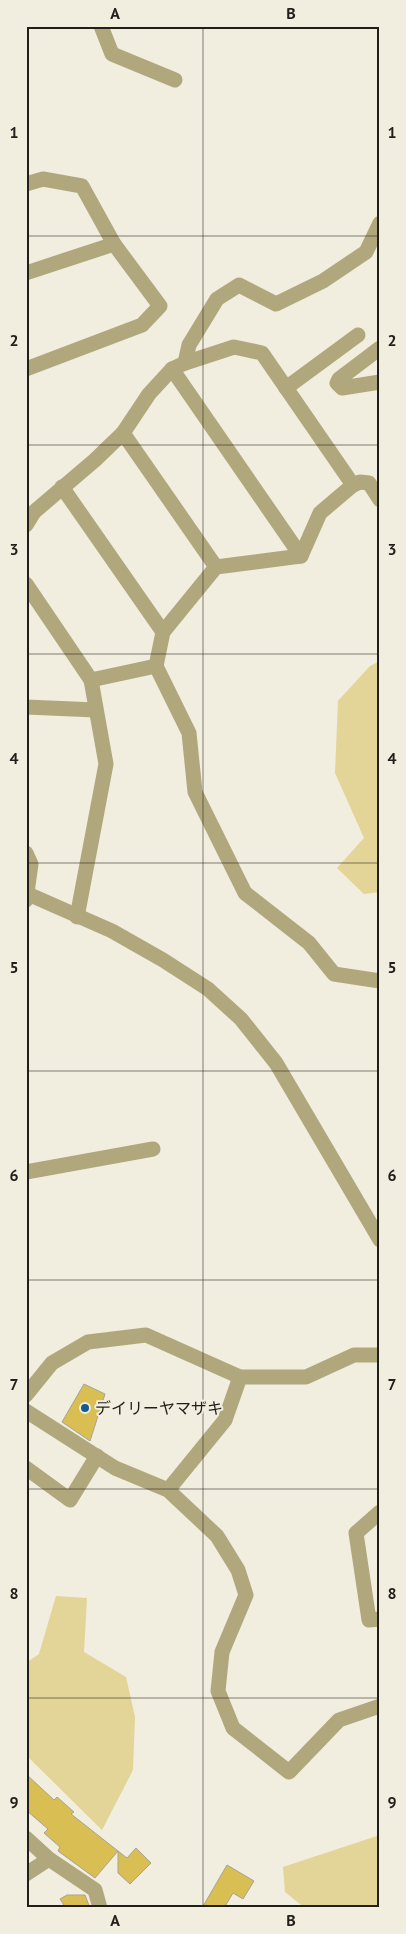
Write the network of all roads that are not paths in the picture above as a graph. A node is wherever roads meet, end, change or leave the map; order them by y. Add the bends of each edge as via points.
1 (101, 26) edge
2 (175, 80) dead end
3 (26, 184) edge
4 (380, 223) edge
5 (114, 244) junction
6 (26, 273) edge
7 (358, 335) dead end
8 (380, 348) edge
9 (179, 366) junction
10 (26, 369) edge
11 (380, 382) edge
12 (286, 388) junction
13 (123, 433) junction
14 (354, 486) junction
15 (62, 487) junction
16 (380, 500) edge
17 (26, 525) edge
18 (301, 556) junction
19 (216, 567) junction
20 (26, 584) edge
21 (163, 632) junction
22 (156, 666) junction
23 (91, 680) junction
24 (26, 707) edge
25 (96, 710) junction
26 (26, 853) edge
27 (27, 897) edge
28 (77, 917) junction
29 (380, 981) edge
30 (153, 1149) dead end
31 (26, 1172) edge
32 (380, 1240) edge
33 (380, 1355) edge
34 (240, 1377) junction
35 (26, 1395) edge
36 (26, 1411) edge
37 (97, 1456) junction
38 (26, 1468) edge
39 (168, 1490) junction
40 (380, 1512) edge
41 (380, 1619) edge
42 (380, 1706) edge
43 (26, 1838) edge
44 (49, 1859) junction
45 (26, 1874) edge
46 (100, 1908) edge

1 - 2 street via 112,54
3 - 5 street via 43,179 82,186
4 - 9 street via 366,252 323,281 276,304 239,285 217,299
5 - 6 street
5 - 10 street via 160,306 142,325
7 - 12 street
8 - 11 street via 337,383 342,388
9 - 12 street via 234,347 262,353
9 - 13 street via 149,394
9 - 18 street
12 - 14 street
13 - 15 street
13 - 19 street
14 - 16 street via 360,482 369,483
14 - 18 street via 320,513
15 - 17 street via 34,512
15 - 21 street
18 - 19 street
19 - 21 street
20 - 23 street
21 - 22 street
22 - 23 street
22 - 29 street via 189,733 196,792 246,893 309,943 334,974
23 - 25 street
24 - 25 street
25 - 28 street via 106,764
26 - 27 street via 31,864
27 - 28 street
28 - 32 street via 112,931 208,988 241,1019 276,1063
30 - 31 street
33 - 34 street via 354,1356 306,1377
34 - 35 street via 146,1335 88,1342 52,1363
34 - 39 street via 225,1420
36 - 37 street
37 - 38 street via 70,1500
37 - 39 street via 115,1468
39 - 42 street via 217,1536 238,1570 246,1595 222,1652 218,1691 233,1728 289,1772 339,1720
40 - 41 street via 356,1533 369,1620
43 - 44 street
44 - 45 street
44 - 46 street via 95,1890

